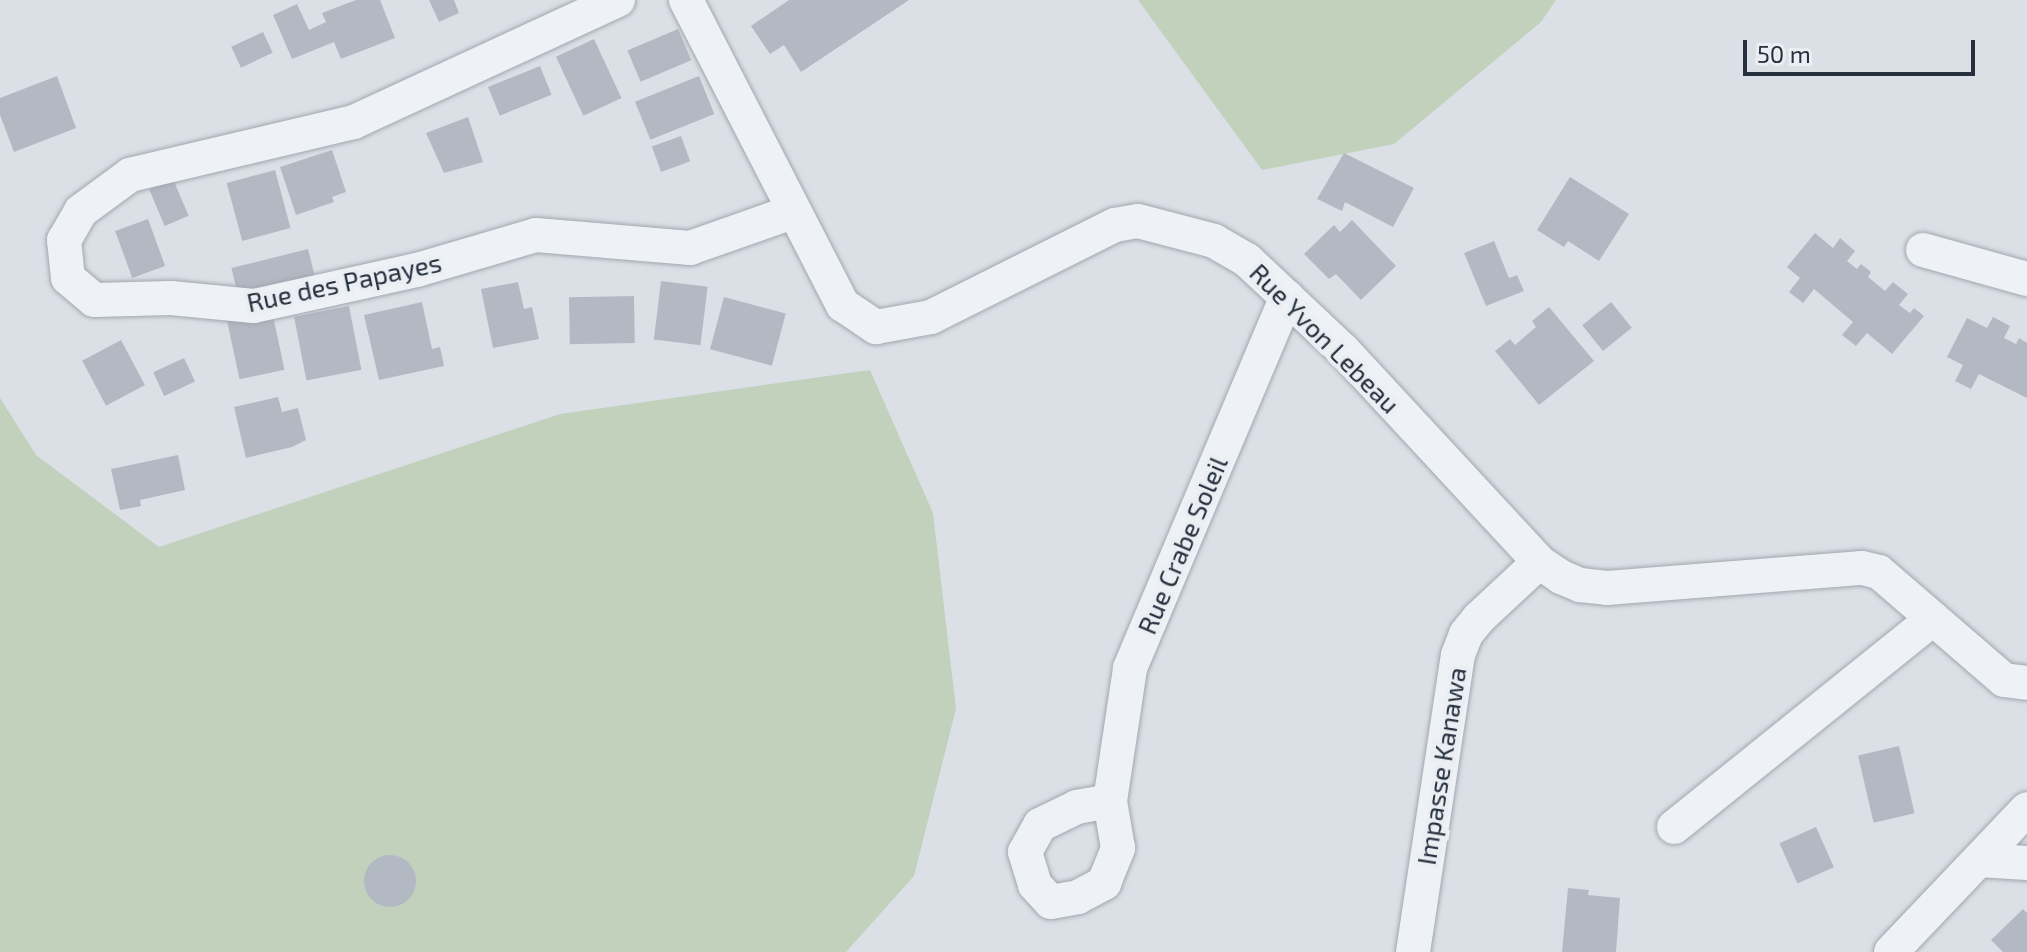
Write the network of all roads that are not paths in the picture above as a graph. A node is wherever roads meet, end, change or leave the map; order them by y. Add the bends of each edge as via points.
1 (618, 0) edge
2 (686, 0) edge
3 (792, 212) junction
4 (1923, 250) dead end
5 (2027, 279) edge
6 (1287, 297) junction
7 (1539, 562) junction
8 (1933, 619) junction
9 (2027, 683) edge
10 (1110, 801) dead end
11 (2027, 809) edge
12 (1674, 827) dead end
13 (1979, 860) junction
14 (2027, 863) edge
15 (1413, 952) edge
16 (1891, 952) edge

1 - 3 street, Rue des Papayes via 354,122 130,175 81,211 64,240 68,278 94,300 171,298 254,306 417,270 536,235 690,248
2 - 3 street, Rue Yvon Lebeau
3 - 6 street, Rue Yvon Lebeau via 843,305 876,327 931,317 1115,225 1138,221 1214,241 1247,260
4 - 5 street
6 - 7 street, Rue Yvon Lebeau via 1343,350
6 - 10 street, Rue Crabe Soleil via 1130,668
7 - 8 street, Rue Yvon Lebeau via 1580,585 1607,588 1862,568 1896,583
7 - 15 street, Impasse Kanawa via 1479,618 1458,655
8 - 9 street, Rue Yvon Lebeau via 2004,680
8 - 12 street
11 - 13 street
13 - 14 street
13 - 16 street

